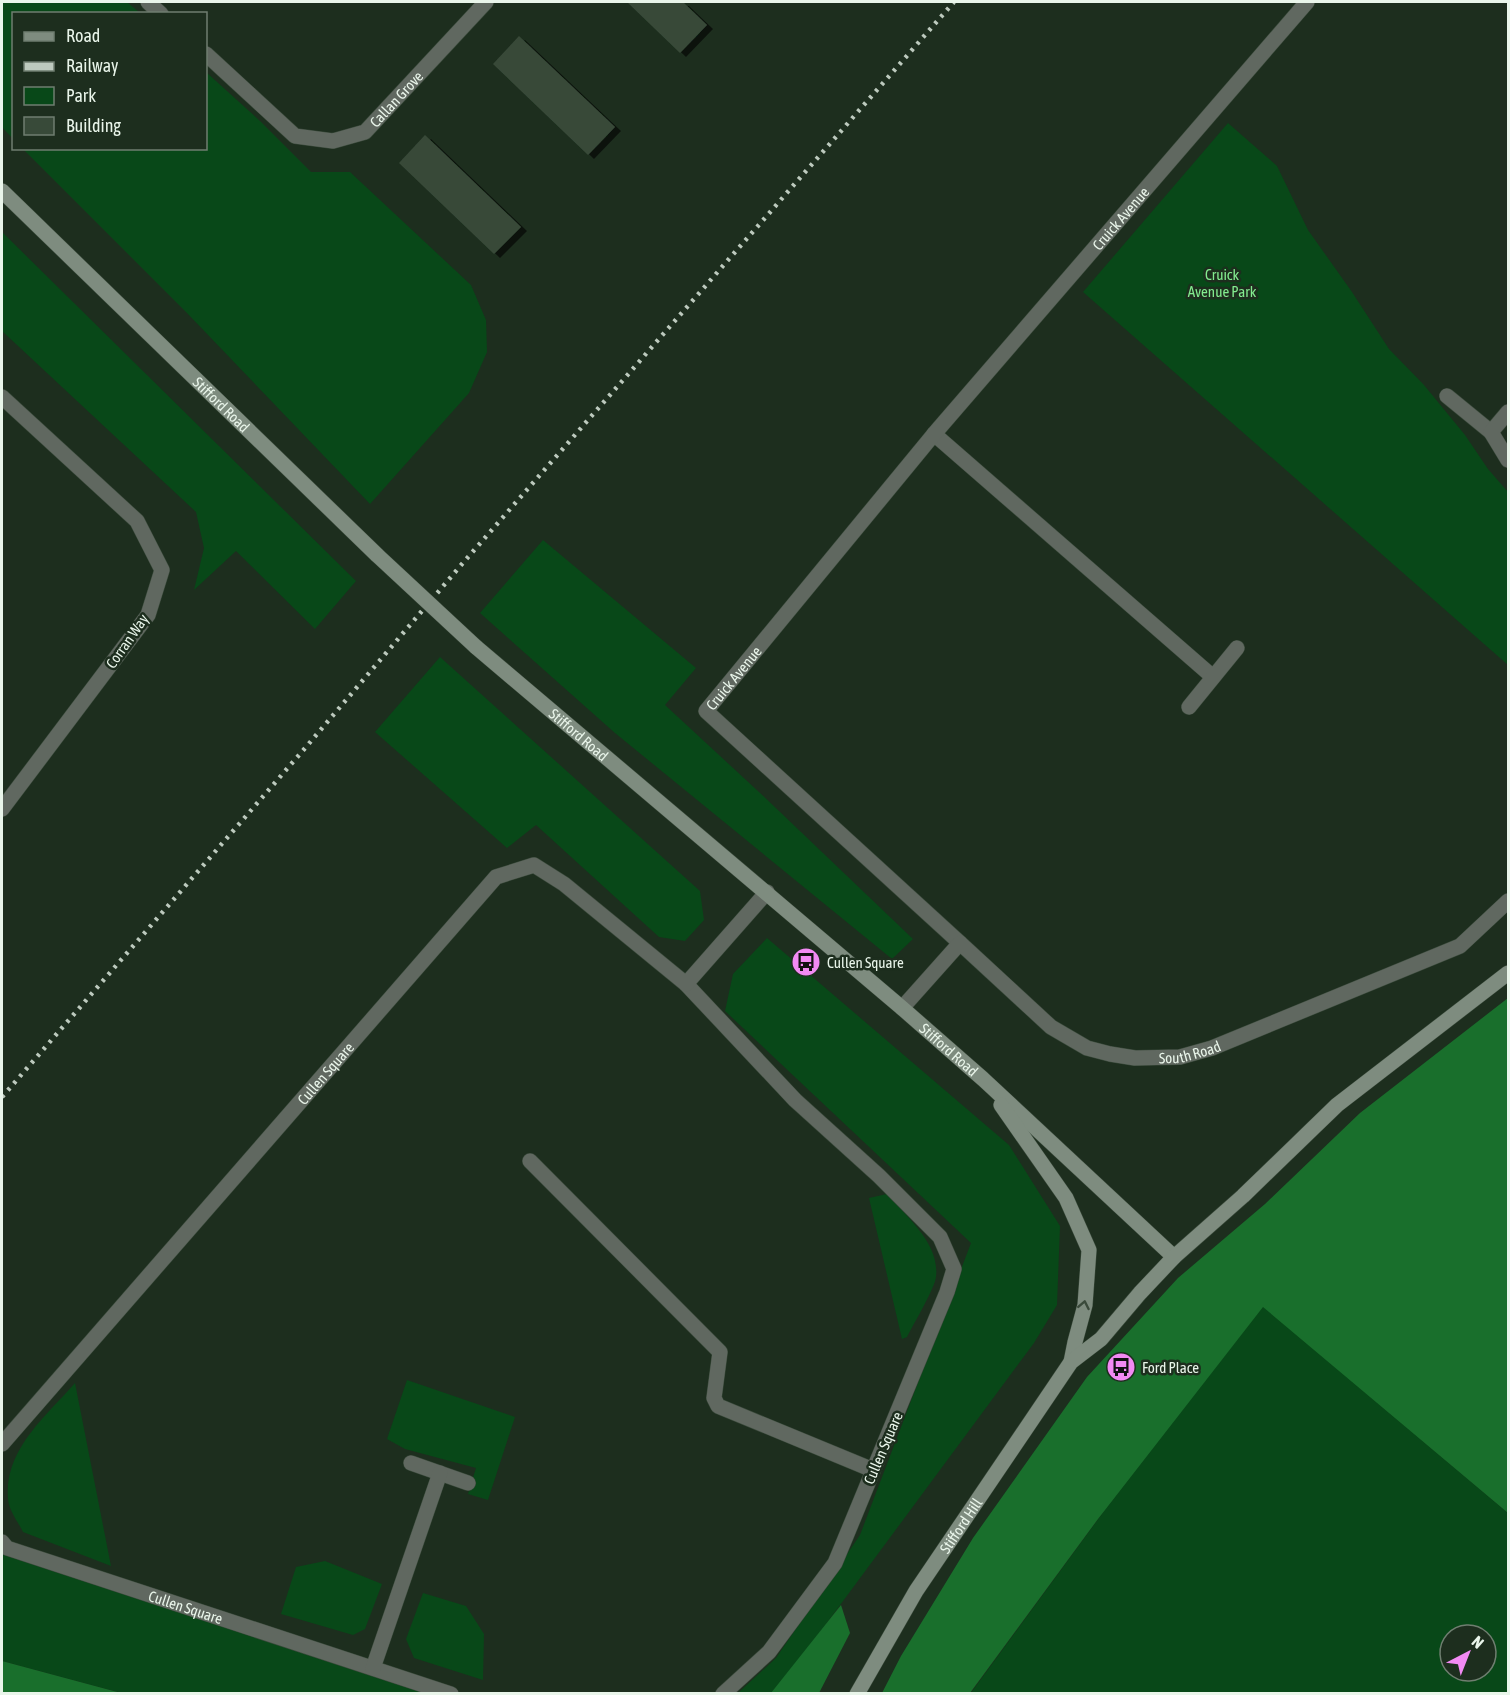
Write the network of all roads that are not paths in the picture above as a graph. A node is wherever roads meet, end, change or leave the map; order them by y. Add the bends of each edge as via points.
1 (486, 2) edge
2 (1307, 2) edge
3 (207, 55) edge
4 (2, 191) edge
5 (1447, 396) dead end
6 (2, 397) edge
7 (1509, 412) edge
8 (1491, 432) junction
9 (934, 434) junction
10 (1509, 460) edge
11 (1237, 648) dead end
12 (1213, 677) junction
13 (1189, 707) dead end
14 (2, 809) edge
15 (767, 892) junction
16 (1509, 901) edge
17 (960, 943) junction
18 (1509, 973) edge
19 (686, 984) junction
20 (902, 1008) junction
21 (983, 1079) junction
22 (530, 1161) dead end
23 (1174, 1257) junction
24 (1071, 1362) junction
25 (2, 1444) edge
26 (411, 1463) dead end
27 (873, 1470) junction
28 (440, 1473) junction
29 (468, 1483) dead end
30 (2, 1542) edge
31 (373, 1668) junction
32 (451, 1694) edge
33 (723, 1694) edge
34 (857, 1694) edge

1 - 3 street, Callan Grove via 365,132 333,141 295,136
2 - 9 street, Cruick Avenue
4 - 15 main road, Stifford Road, bridge via 476,646
5 - 8 street
6 - 14 street, Corran Way via 137,521 162,570 148,615
7 - 8 street
8 - 10 street
9 - 12 street
9 - 17 street, Cruick Avenue via 706,711
11 - 12 street
12 - 13 street
15 - 19 street
15 - 20 main road, Stifford Road
16 - 17 street, South Road via 1460,946 1180,1058 1135,1058 1087,1048 1051,1027
17 - 20 street
18 - 23 main road via 1337,1105
19 - 25 street, Cullen Square via 564,884 534,865 496,877
19 - 27 street, Cullen Square via 795,1100 940,1237 954,1269
20 - 21 main road, Stifford Road
21 - 23 main road, Stifford Road
24 -> 21 main road, Stifford Hill via 1085,1305 1089,1250 1066,1198
22 - 27 street via 720,1352 714,1398 718,1406
23 - 24 main road, Stifford Hill via 1101,1339
24 - 34 main road, Stifford Hill via 916,1591
26 - 28 street
27 - 33 street, Cullen Square via 835,1563 770,1652
28 - 29 street
28 - 31 street
30 - 31 street, Cullen Square via 7,1548
31 - 32 street, Cullen Square

